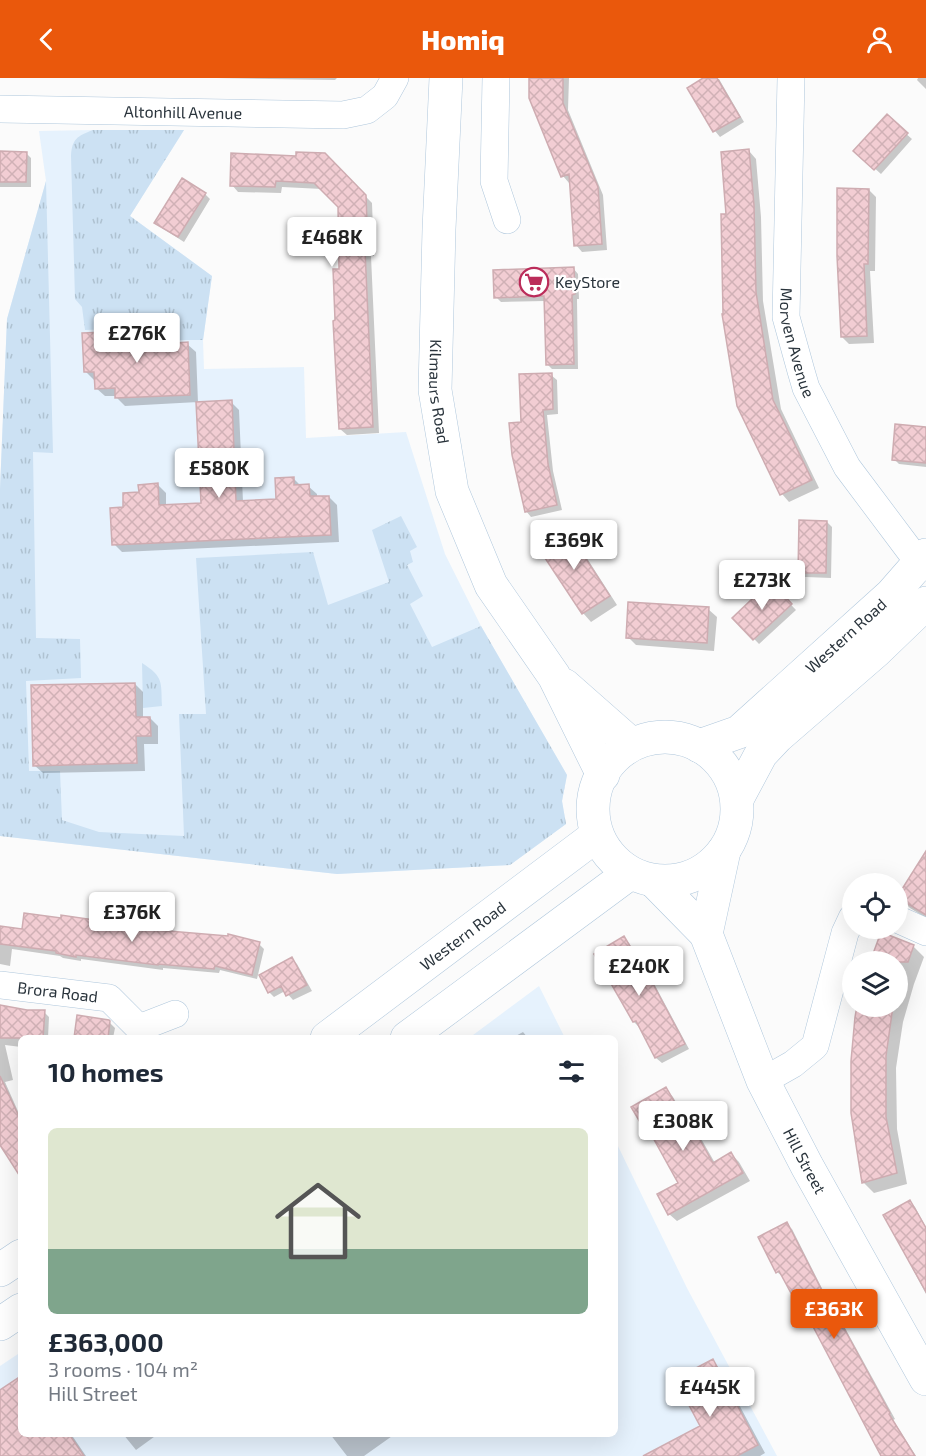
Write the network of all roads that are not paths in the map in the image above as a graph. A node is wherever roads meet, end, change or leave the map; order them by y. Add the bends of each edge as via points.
1 (395, 78) edge
2 (446, 78) edge
3 (496, 78) edge
4 (791, 78) edge
5 (0, 109) edge
6 (507, 220) dead end
7 (924, 562) edge
8 (926, 603) edge
9 (554, 676) junction
10 (631, 744) junction
11 (699, 746) junction
12 (603, 775) junction
13 (737, 800) junction
14 (597, 835) junction
15 (724, 851) junction
16 (642, 877) junction
17 (908, 924) edge
18 (926, 932) edge
19 (706, 934) junction
20 (843, 939) edge
21 (0, 985) edge
22 (176, 1014) dead end
23 (138, 1033) edge
24 (331, 1035) edge
25 (411, 1035) edge
26 (763, 1082) junction
27 (18, 1258) edge
28 (0, 1270) edge
29 (18, 1312) edge
30 (0, 1324) edge
31 (926, 1379) edge

1 - 5 street, Altonhill Avenue via 385,96 367,110 343,115
2 - 9 main road, Kilmaurs Road via 435,390 452,491 491,585
3 - 6 street via 494,181
4 - 7 street, Morven Avenue via 786,317 789,328 806,388 847,466 910,551
7 - 11 main road, Western Road via 739,732
8 - 13 main road, Western Road via 777,737 761,754
9 - 10 main road, Kilmaurs Road
9 - 12 main road, Kilmaurs Road
10 - 11 main road via 665,736
10 - 12 main road via 612,760
11 - 13 main road via 713,755 729,775
12 - 14 main road via 596,785 592,810
13 - 15 main road via 736,824
14 - 16 main road via 610,857
14 - 24 main road, Western Road
15 - 16 main road via 706,869 680,880
15 - 19 main road
16 - 19 main road, Hill Street
16 - 25 main road
17 - 18 street
19 - 26 main road, Hill Street
20 - 26 street via 815,1046
21 - 23 street, Brora Road via 109,998
22 - 23 street, Brora Road
26 - 31 main road, Hill Street
27 - 28 main road
29 - 30 main road

